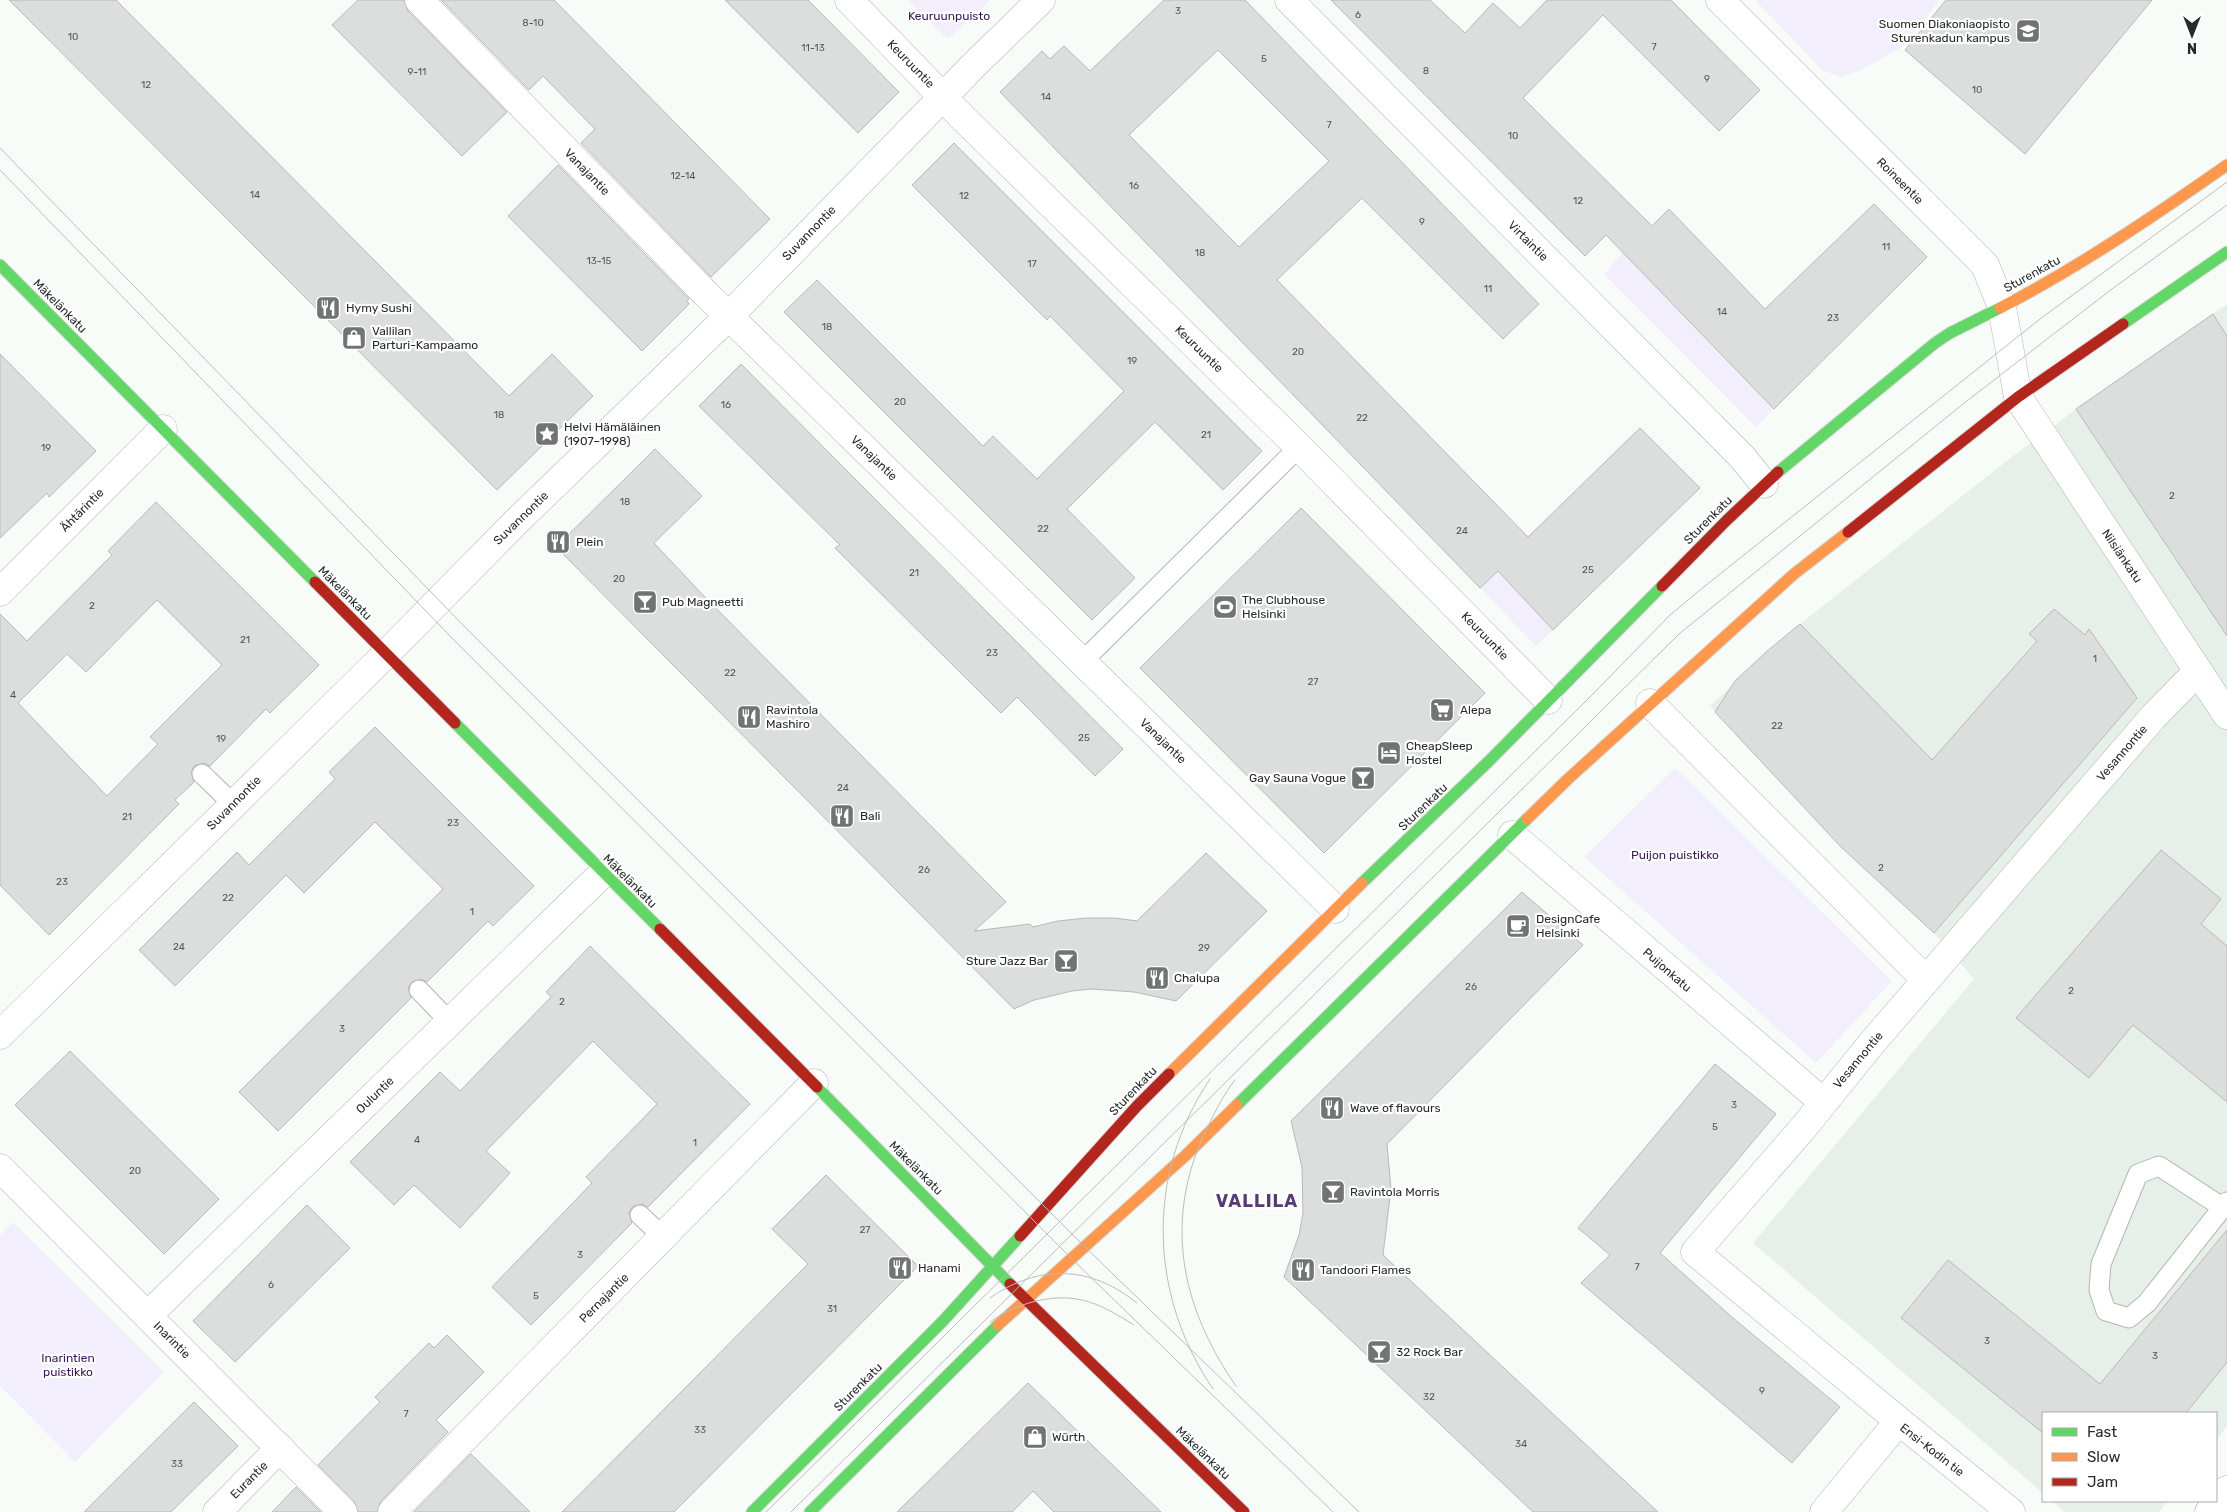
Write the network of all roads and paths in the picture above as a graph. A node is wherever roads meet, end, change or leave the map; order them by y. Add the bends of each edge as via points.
1 (420, 0) edge
2 (848, 0) edge
3 (1041, 0) edge
4 (1289, 0) edge
5 (1720, 0) edge
6 (943, 97) junction
7 (2227, 165) edge
8 (2227, 252) edge
9 (0, 265) edge
10 (2002, 307) junction
11 (730, 316) junction
12 (2018, 397) junction
13 (163, 429) junction
14 (1298, 446) junction
15 (1764, 484) junction
16 (0, 592) edge
17 (386, 654) junction
18 (1082, 662) junction
19 (2198, 670) junction
20 (1548, 700) junction
21 (1650, 703) junction
22 (2227, 715) edge
23 (202, 774) dead end
24 (233, 804) junction
25 (1512, 836) junction
26 (603, 874) junction
27 (1335, 909) junction
28 (1926, 980) junction
29 (419, 990) dead end
30 (450, 1022) junction
31 (0, 1035) edge
32 (814, 1083) junction
33 (1823, 1102) junction
34 (0, 1168) edge
35 (2225, 1204) edge
36 (640, 1215) dead end
37 (663, 1237) junction
38 (993, 1267) junction
39 (1026, 1300) junction
40 (148, 1315) junction
41 (1899, 1421) junction
42 (280, 1448) junction
43 (2227, 1490) edge
44 (217, 1512) edge
45 (343, 1512) edge
46 (392, 1512) edge
47 (752, 1512) edge
48 (810, 1512) edge
49 (1244, 1512) edge
50 (1824, 1512) edge
51 (2010, 1512) edge
52 (2209, 1512) edge

1 - 11 street, Vanajantie
2 - 6 street, Keuruuntie
3 - 6 street, Suvannontie
4 - 15 street, Virtaintie via 1742,457
5 - 10 street, Roineentie via 1985,265
6 - 11 street, Suvannontie
6 - 14 street, Keuruuntie
7 - 10 main road, Sturenkatu via 2073,267
8 - 12 main road
9 - 13 main road, Mäkelänkatu
10 - 12 street, Roineentie
10 - 15 main road, Sturenkatu via 1934,343
11 - 17 street, Suvannontie via 516,522
11 - 18 street, Vanajantie
12 - 19 street, Nilsiänkatu
12 - 21 main road via 1794,574
13 - 16 street, Ähtärintie
13 - 17 main road, Mäkelänkatu
14 - 18 lane
14 - 20 street, Keuruuntie
15 - 20 main road, Sturenkatu
17 - 24 street, Suvannontie
17 - 26 main road, Mäkelänkatu
18 - 27 street, Vanajantie
19 - 22 street, Nilsiänkatu
19 - 28 street, Vesannontie
20 - 27 main road, Sturenkatu via 1483,768
21 - 25 main road
21 - 28 street
23 - 24 lane
24 - 31 street, Suvannontie
25 - 33 street, Puijonkatu
25 - 39 main road via 1185,1156
26 - 30 street, Ouluntie
26 - 32 main road, Mäkelänkatu
27 - 38 main road, Sturenkatu via 1137,1106
28 - 33 street, Vesannontie
29 - 30 lane
30 - 40 street, Ouluntie
32 - 37 street, Pernajantie
32 - 38 main road, Mäkelänkatu
33 - 41 street, Vesannontie via 1695,1252
34 - 40 street, Inarintie
35 - 35 lane via 2159,1166 2138,1174 2101,1264 2099,1290 2106,1310 2129,1318 2147,1303
36 - 37 lane
37 - 46 street, Pernajantie
38 - 39 main road, Mäkelänkatu
38 - 47 main road, Sturenkatu
39 - 48 main road
39 - 49 main road, Mäkelänkatu
40 - 42 street, Inarintie
41 - 50 street, Ensi-Kodin tie
41 - 51 street, Ensi-Kodin tie
42 - 44 street, Eurantie
42 - 45 street, Inarintie
43 - 52 street

